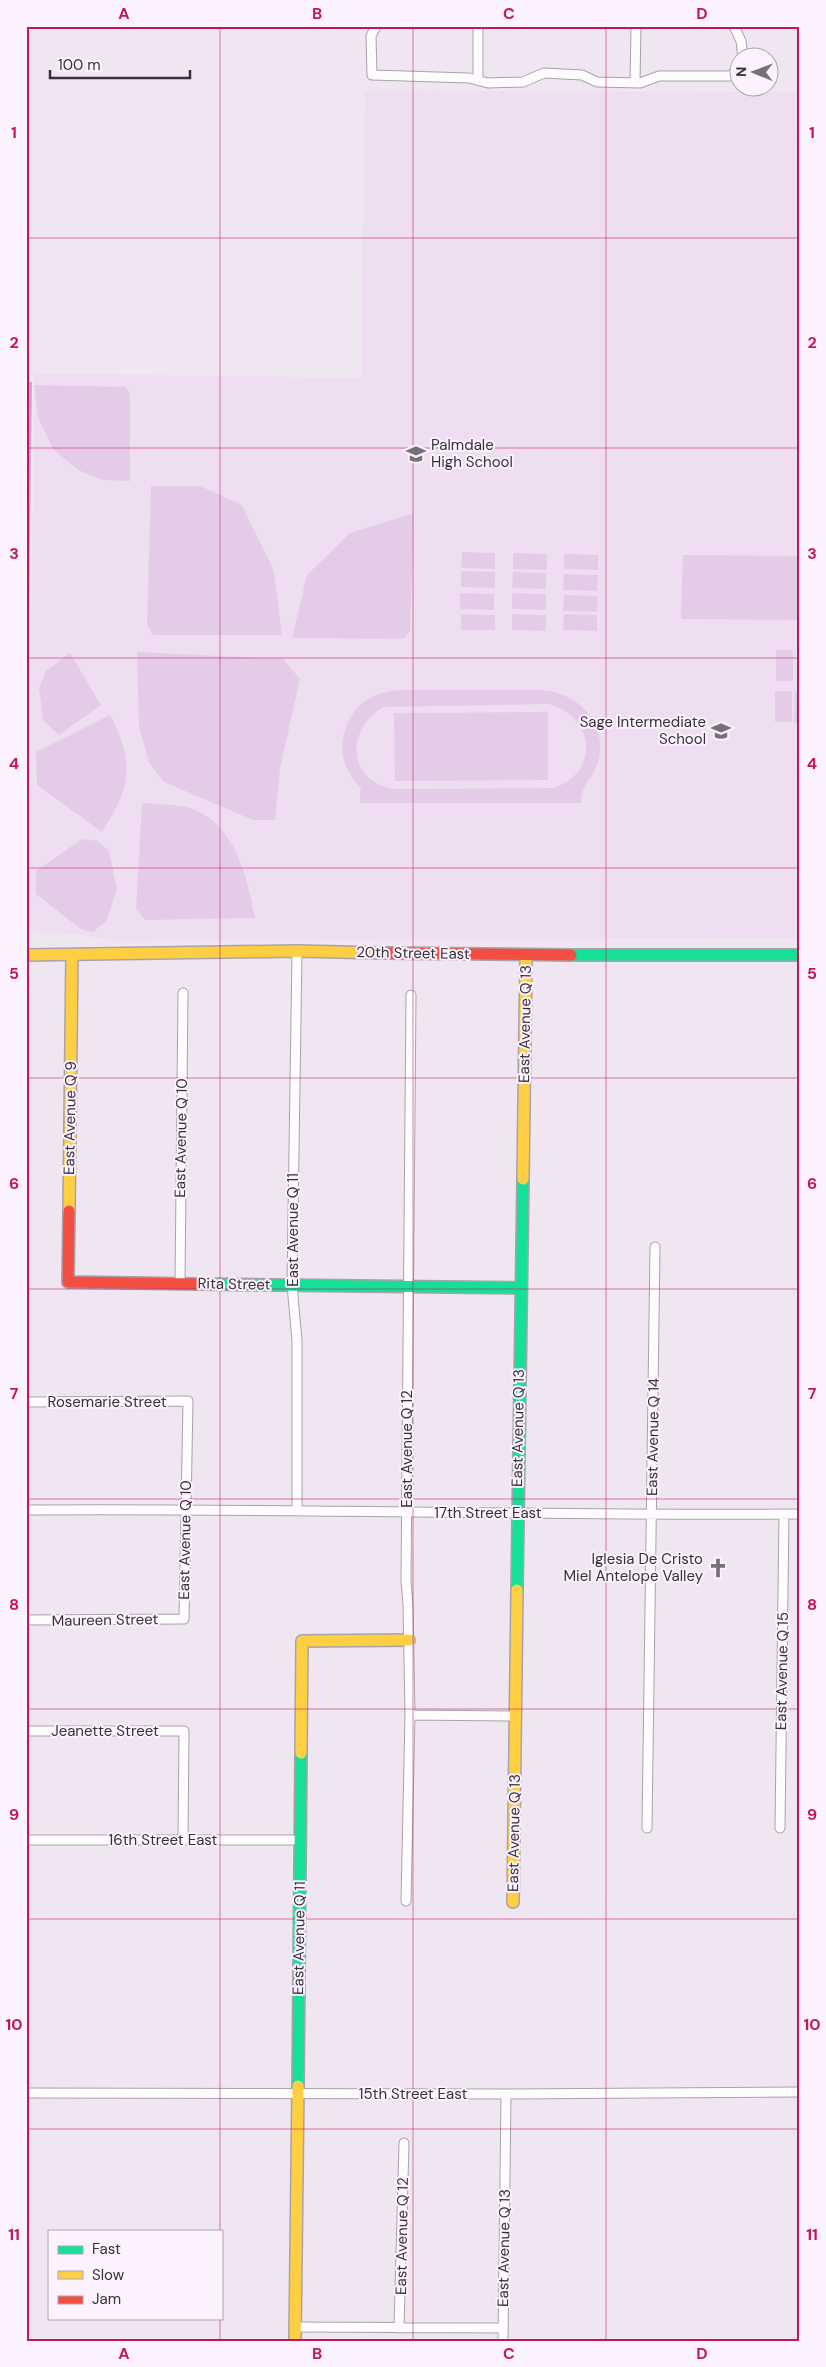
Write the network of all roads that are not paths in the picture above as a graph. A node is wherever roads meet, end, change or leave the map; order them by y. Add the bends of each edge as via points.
1 (376, 26) edge
2 (478, 26) edge
3 (636, 26) edge
4 (734, 26) edge
5 (742, 48) edge
6 (728, 76) edge
7 (478, 80) junction
8 (635, 83) junction
9 (297, 951) junction
10 (26, 955) edge
11 (72, 955) junction
12 (526, 955) junction
13 (800, 955) edge
14 (183, 993) dead end
15 (411, 996) dead end
16 (655, 1247) dead end
17 (68, 1282) joint
18 (180, 1283) junction
19 (292, 1285) junction
20 (407, 1286) junction
21 (521, 1288) junction
22 (188, 1401) joint
23 (26, 1402) edge
24 (186, 1508) junction
25 (26, 1510) edge
26 (297, 1510) junction
27 (407, 1512) junction
28 (517, 1513) junction
29 (651, 1514) junction
30 (784, 1514) junction
31 (800, 1514) edge
32 (184, 1619) joint
33 (26, 1620) edge
34 (409, 1640) junction
35 (410, 1716) junction
36 (516, 1716) junction
37 (26, 1731) edge
38 (647, 1828) dead end
39 (780, 1828) dead end
40 (26, 1840) edge
41 (183, 1840) junction
42 (300, 1840) junction
43 (406, 1901) dead end
44 (513, 1902) dead end
45 (26, 2092) edge
46 (800, 2092) edge
47 (298, 2093) junction
48 (506, 2094) junction
49 (404, 2143) dead end
50 (295, 2327) junction
51 (399, 2328) junction
52 (504, 2328) junction
53 (295, 2341) edge
54 (503, 2341) edge

1 - 7 street via 371,36 372,75
2 - 7 street
3 - 8 street
4 - 5 street
6 - 8 street via 659,76
7 - 8 street via 488,83 523,82 544,73 582,75 597,82
9 - 11 street, 20th Street East
9 - 12 street, 20th Street East
9 - 19 street, East Avenue Q 11
10 - 11 street, 20th Street East
11 - 17 street, East Avenue Q 9
12 - 13 street, 20th Street East
12 - 21 street, East Avenue Q 13
14 - 18 street, East Avenue Q 10
15 - 20 street, East Avenue Q 12
16 - 29 street, East Avenue Q 14
17 - 18 street, Rita Street
18 - 19 street, Rita Street
19 - 20 street, Rita Street
19 - 26 street, East Avenue Q 11 via 297,1341
20 - 21 street, Rita Street
20 - 27 street, East Avenue Q 12
21 - 28 street, East Avenue Q 13
22 - 23 street, Rosemarie Street
22 - 24 street, East Avenue Q 10
24 - 25 street, 17th Street East
24 - 26 street, 17th Street East
24 - 32 street, East Avenue Q 10
26 - 27 street, 17th Street East
27 - 28 street, 17th Street East
27 - 34 street, East Avenue Q 12
28 - 29 street, 17th Street East
28 - 36 street, East Avenue Q 13
29 - 30 street, 17th Street East
29 - 38 street, East Avenue Q 14
30 - 31 street, 17th Street East
30 - 39 street, East Avenue Q 15
32 - 33 street, Maureen Street
34 - 35 street, East Avenue Q 12
34 - 42 street, East Avenue Q 11 via 302,1642
35 - 36 street
35 - 43 street, East Avenue Q 12
36 - 44 street, East Avenue Q 13
37 - 41 street, Jeanette Street via 184,1731
40 - 41 street, 16th Street East
41 - 42 street, 16th Street East
42 - 47 street, East Avenue Q 11
45 - 47 street, 15th Street East
46 - 48 street, 15th Street East
47 - 48 street, 15th Street East
47 - 50 street, East Avenue Q 11
48 - 52 street, East Avenue Q 13
49 - 51 street, East Avenue Q 12
50 - 51 street
50 - 53 street, East Avenue Q 11
51 - 52 street
52 - 54 street, East Avenue Q 13

